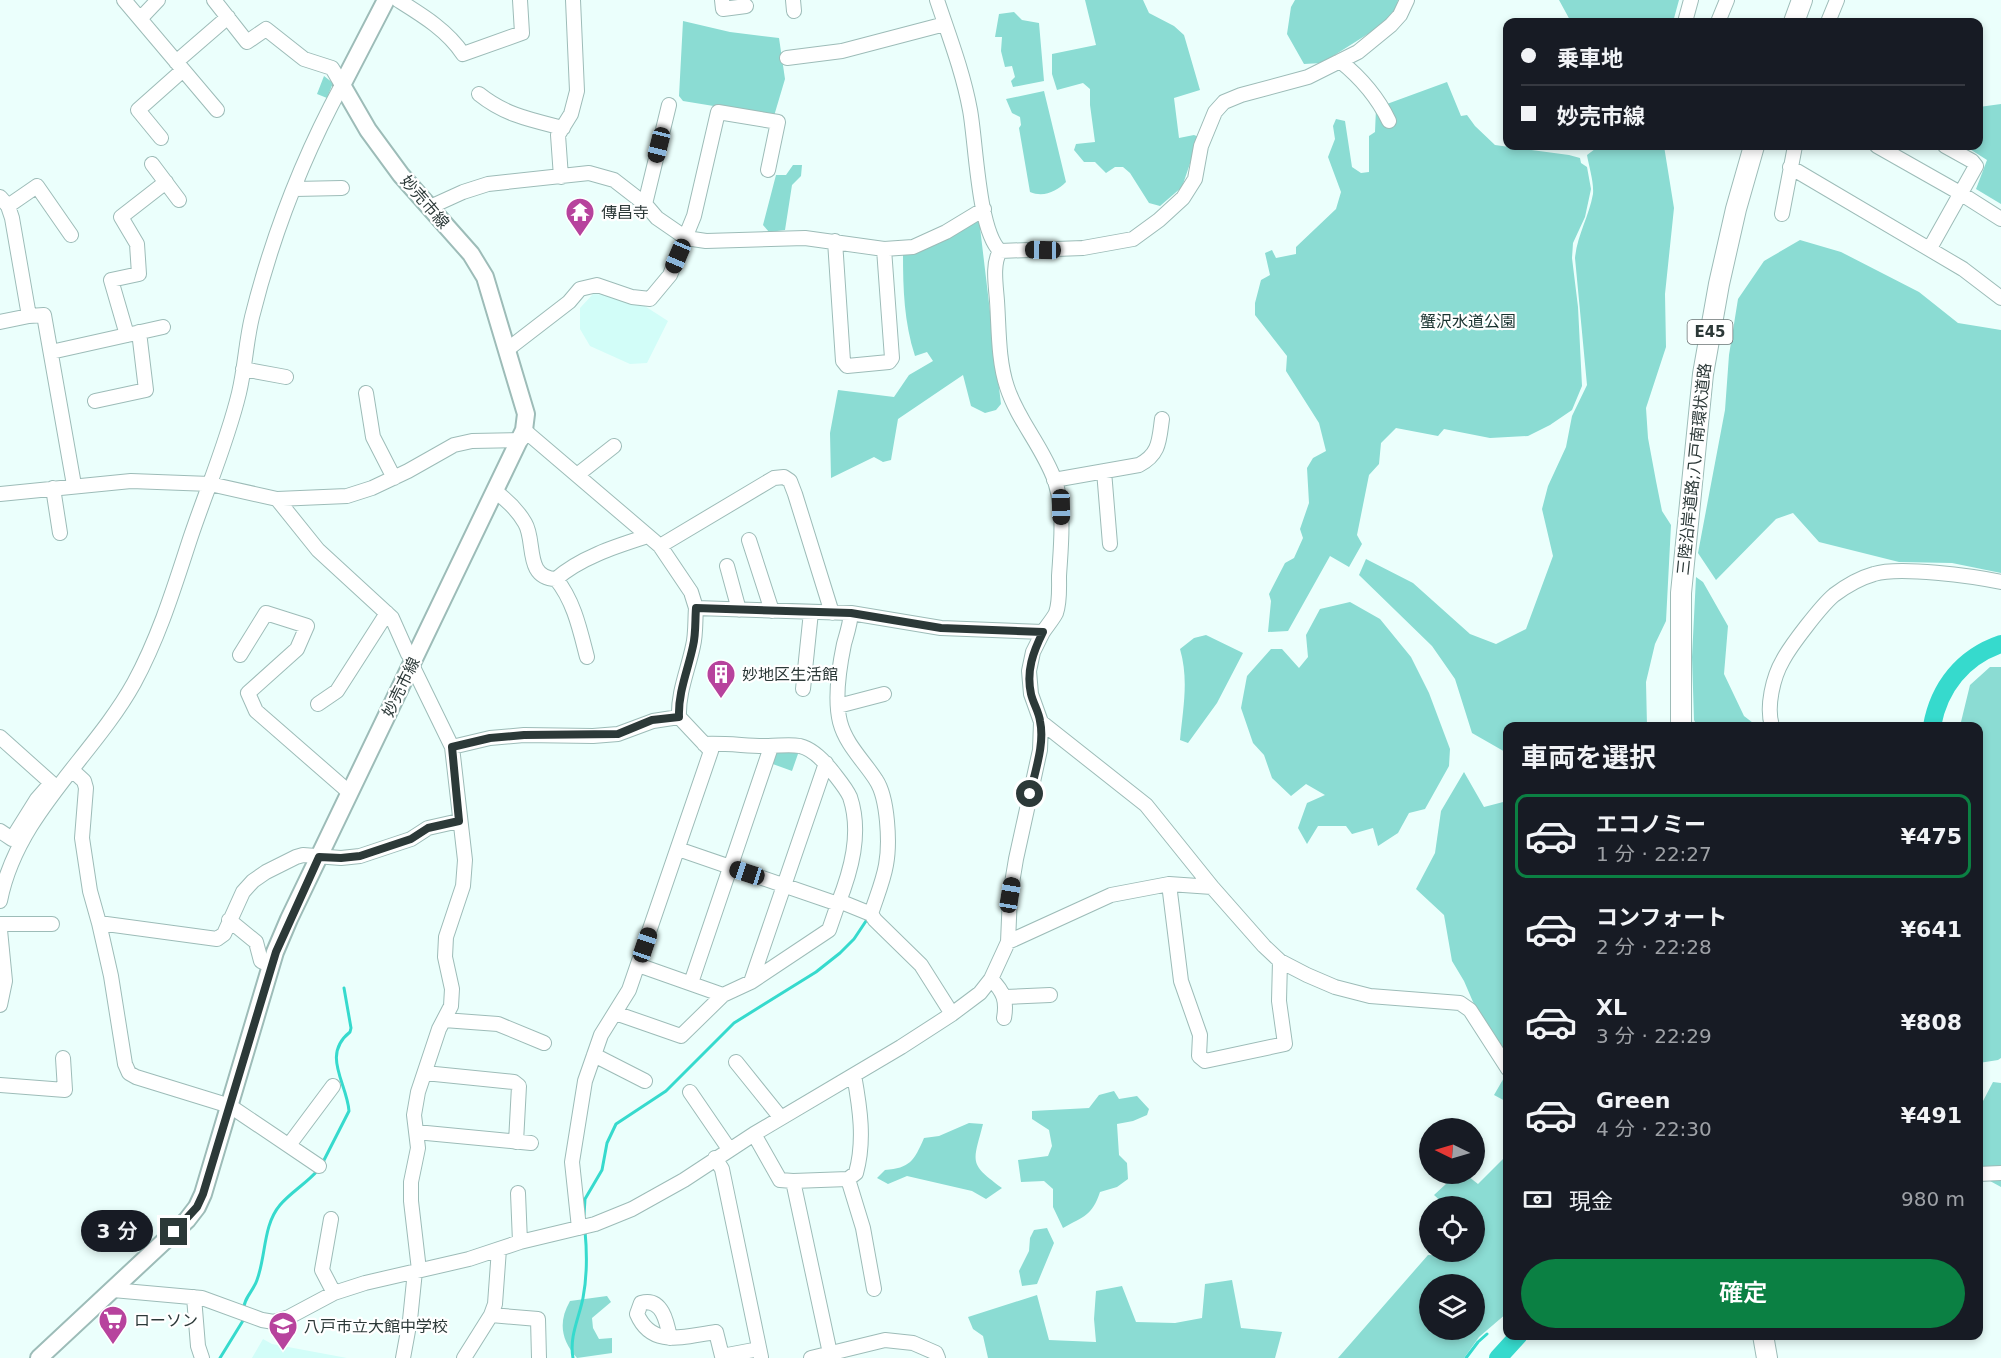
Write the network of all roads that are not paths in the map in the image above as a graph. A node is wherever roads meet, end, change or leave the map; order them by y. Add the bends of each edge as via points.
1 (124, 0) edge
2 (158, 0) edge
3 (214, 0) edge
4 (386, 0) edge
5 (398, 0) edge
6 (520, 0) edge
7 (573, 0) edge
8 (722, 0) edge
9 (937, 0) edge
10 (1407, 0) edge
11 (1691, 0) edge
12 (1727, 0) edge
13 (1802, 0) edge
14 (1837, 0) edge
15 (746, 6) dead end
16 (228, 17) junction
17 (1686, 18) edge
18 (1720, 18) edge
19 (1795, 18) edge
20 (1830, 18) edge
21 (140, 19) junction
22 (945, 24) junction
23 (787, 58) dead end
24 (1340, 61) junction
25 (180, 66) junction
26 (342, 85) junction
27 (479, 94) dead end
28 (669, 105) dead end
29 (217, 110) dead end
30 (1389, 120) dead end
31 (563, 128) junction
32 (161, 138) dead end
33 (1753, 150) edge
34 (1794, 150) edge
35 (1884, 150) edge
36 (1952, 150) edge
37 (152, 164) dead end
38 (1790, 167) junction
39 (768, 170) dead end
40 (561, 177) junction
41 (166, 182) junction
42 (342, 188) dead end
43 (295, 189) junction
44 (1960, 193) junction
45 (179, 200) dead end
46 (4, 201) edge
47 (645, 204) junction
48 (430, 207) junction
49 (984, 209) junction
50 (1782, 214) dead end
51 (2001, 219) edge
52 (71, 235) dead end
53 (686, 238) junction
54 (835, 242) junction
55 (1929, 248) junction
56 (884, 249) junction
57 (1000, 251) junction
58 (2001, 298) edge
59 (29, 316) junction
60 (0, 322) edge
61 (163, 327) dead end
62 (132, 334) junction
63 (508, 349) junction
64 (51, 352) junction
65 (243, 369) junction
66 (286, 377) dead end
67 (366, 393) dead end
68 (95, 401) dead end
69 (1162, 419) dead end
70 (523, 435) junction
71 (614, 446) dead end
72 (1104, 471) junction
73 (577, 475) junction
74 (393, 478) junction
75 (1054, 480) junction
76 (210, 484) junction
77 (74, 486) junction
78 (53, 488) junction
79 (0, 492) edge
80 (496, 492) junction
81 (277, 499) junction
82 (60, 534) dead end
83 (648, 536) junction
84 (749, 540) dead end
85 (1110, 544) dead end
86 (660, 546) junction
87 (727, 566) dead end
88 (556, 579) junction
89 (2001, 582) edge
90 (696, 608) junction
91 (739, 610) junction
92 (772, 611) junction
93 (811, 612) junction
94 (387, 613) junction
95 (832, 613) junction
96 (851, 613) junction
97 (1043, 632) junction
98 (240, 656) dead end
99 (587, 657) dead end
100 (413, 662) junction
101 (803, 689) dead end
102 (884, 694) dead end
103 (318, 704) dead end
104 (838, 706) junction
105 (679, 717) junction
106 (1041, 722) junction
107 (1681, 722) edge
108 (1771, 722) edge
109 (0, 737) edge
110 (704, 744) junction
111 (452, 747) junction
112 (771, 747) junction
113 (826, 763) junction
114 (72, 770) junction
115 (54, 786) junction
116 (350, 793) junction
117 (459, 821) junction
118 (0, 831) edge
119 (678, 849) junction
120 (319, 857) junction
121 (729, 867) junction
122 (1169, 884) junction
123 (784, 885) junction
124 (1212, 887) junction
125 (0, 901) edge
126 (839, 903) junction
127 (871, 914) junction
128 (229, 920) junction
129 (99, 922) junction
130 (0, 924) edge
131 (52, 924) dead end
132 (0, 930) edge
133 (1008, 942) junction
134 (1280, 961) junction
135 (638, 965) junction
136 (271, 966) junction
137 (991, 979) junction
138 (751, 982) junction
139 (691, 983) junction
140 (723, 995) junction
141 (1050, 995) dead end
142 (1005, 997) junction
143 (0, 1005) edge
144 (615, 1013) junction
145 (952, 1014) junction
146 (1004, 1018) dead end
147 (444, 1020) junction
148 (544, 1043) dead end
149 (594, 1055) junction
150 (63, 1058) dead end
151 (1503, 1061) edge
152 (736, 1062) dead end
153 (425, 1072) junction
154 (854, 1075) junction
155 (645, 1081) dead end
156 (0, 1085) edge
157 (333, 1086) dead end
158 (690, 1092) dead end
159 (230, 1106) junction
160 (781, 1118) junction
161 (416, 1132) junction
162 (754, 1134) junction
163 (516, 1142) junction
164 (531, 1143) dead end
165 (289, 1145) junction
166 (729, 1149) junction
167 (715, 1158) junction
168 (319, 1166) dead end
169 (2001, 1173) edge
170 (1983, 1174) edge
171 (848, 1179) junction
172 (793, 1180) junction
173 (518, 1193) dead end
174 (331, 1219) dead end
175 (579, 1228) junction
176 (520, 1242) junction
177 (499, 1249) junction
178 (417, 1270) junction
179 (874, 1289) dead end
180 (113, 1290) junction
181 (334, 1293) junction
182 (194, 1297) junction
183 (491, 1315) junction
184 (670, 1338) dead end
185 (1764, 1340) edge
186 (760, 1354) edge
187 (831, 1356) edge
188 (39, 1358) edge
189 (202, 1358) edge
190 (403, 1358) edge
191 (464, 1358) edge
192 (539, 1358) edge
193 (811, 1358) edge
194 (938, 1358) edge
195 (1767, 1358) edge

1 - 21 street
2 - 21 street
3 - 16 street
4 - 26 main road
5 - 6 street via 428,19 463,54 522,33
7 - 31 street via 577,91
8 - 15 street via 723,9
9 - 22 street
10 - 24 street via 1391,26
11 - 17 street
12 - 18 street
13 - 19 highway
14 - 20 street
16 - 25 street
16 - 26 street via 247,42 266,29 304,59 332,69
21 - 25 street
22 - 23 street via 842,51
22 - 49 street via 970,110
24 - 30 street via 1354,72
24 - 57 street via 1308,77 1224,102 1215,112 1201,146 1195,179 1184,198 1132,239 1083,248
25 - 29 street
25 - 32 street via 138,110
26 - 43 street
26 - 48 main road, 妙売市線 via 368,130
27 - 31 street via 517,117
28 - 47 street
31 - 40 street via 557,143
33 - 107 highway, 三陸沿岸道路;八戸南環状道路 / E45 via 1724,262 1703,374 1681,593
34 - 38 street
35 - 44 street
36 - 44 street via 1976,166
37 - 41 street
38 - 50 street
38 - 55 street
39 - 53 street via 778,122 718,112
40 - 47 street via 589,173 614,180
40 - 48 street via 488,184
41 - 45 street
41 - 62 street via 121,216 137,244 139,274 111,280
42 - 43 street
43 - 65 street via 257,298
44 - 51 street
44 - 55 street
46 - 52 street via 37,186
46 - 59 street via 12,218
47 - 53 street via 657,218
48 - 63 main road, 妙売市線 via 471,254 484,277
49 - 56 street via 913,247
49 - 57 street via 993,244
53 - 54 street via 806,238
53 - 63 street via 670,274 650,299 597,285 580,289
54 - 56 street
54 - 56 street via 843,361 847,366 889,362 892,358
55 - 58 street
57 - 75 street via 996,263 997,291 1006,385 1015,410
59 - 60 street
59 - 64 street via 44,315
61 - 62 street
62 - 64 street
62 - 68 street via 146,390
63 - 70 main road, 妙売市線 via 526,414
64 - 77 street
65 - 66 street
65 - 76 street via 239,394
67 - 74 street via 373,437
69 - 72 street via 1151,459
70 - 73 street
70 - 74 street via 454,446
70 - 80 main road, 妙売市線
71 - 73 street
72 - 75 street
72 - 85 street
73 - 83 street
74 - 81 street via 347,496
75 - 97 street via 1061,507 1058,598 1056,613
76 - 77 street via 131,481
76 - 81 street
76 - 114 street via 167,609 135,682
77 - 78 street
78 - 79 street
78 - 82 street
80 - 88 street via 526,524 538,572 547,579
80 - 100 main road, 妙売市線
81 - 94 street via 318,550
83 - 86 street
83 - 88 street via 606,550
84 - 92 street
86 - 90 street via 692,592
86 - 95 street via 774,478 784,477 795,494
87 - 91 street
88 - 99 street via 570,601
89 - 108 street via 1905,570 1876,573 1854,582 1832,596 1783,660 1774,682
90 - 91 street
90 - 105 street via 694,643
91 - 92 street
92 - 93 street
93 - 95 street
93 - 101 street
94 - 100 street
94 - 103 street via 337,691
95 - 96 street
96 - 97 street via 941,628
96 - 104 street via 841,657
97 - 106 street via 1029,671 1031,694
98 - 116 street via 266,613 306,626 297,649 248,693 256,711
100 - 111 street
100 - 116 main road, 妙売市線
102 - 104 street
104 - 127 street via 847,742 879,783 887,812 886,864
105 - 110 street
105 - 111 street via 652,720 618,734 524,735
106 - 124 street via 1146,805
106 - 133 street via 1040,750 1010,895
109 - 115 street
110 - 112 street
110 - 119 street via 711,751
111 - 117 street
112 - 113 street via 802,747
112 - 121 street
113 - 123 street
113 - 126 street via 849,796 854,814 854,860
114 - 115 street
114 - 129 street via 86,788 82,837
115 - 118 street via 37,799 12,839
115 - 125 street via 17,854
116 - 120 main road, 妙売市線
117 - 120 street via 428,828 411,839 360,856
117 - 147 street via 465,860 463,886 446,937 445,957 452,989 451,1006
119 - 121 street
119 - 135 street
120 - 128 street via 296,857 253,881
120 - 136 main road, 妙売市線
121 - 123 street
121 - 139 street
122 - 124 street
122 - 133 street via 1112,895
122 - 134 street via 1181,981 1200,1035 1199,1056 1205,1061 1285,1044 1279,1001
123 - 126 street
123 - 138 street
124 - 134 street
126 - 127 street
126 - 138 street via 829,930
127 - 145 street via 921,965
128 - 129 street via 224,934 217,939
128 - 136 street via 256,942 261,962
129 - 159 street via 129,1072
130 - 131 street
132 - 143 street via 5,981
133 - 137 street
134 - 151 street via 1335,987 1370,996 1460,1003 1470,1010
135 - 139 street
135 - 144 street
136 - 159 main road, 妙売市線
137 - 142 street
137 - 145 street via 980,993
138 - 140 street
139 - 140 street
140 - 144 street via 681,1036
141 - 142 street
142 - 146 street
144 - 149 street
145 - 154 street
147 - 148 street via 498,1024
147 - 153 street
149 - 155 street
149 - 175 street via 585,1081 572,1162
150 - 156 street via 65,1090
152 - 160 street
153 - 161 street via 414,1115
153 - 163 street via 514,1082 519,1086
154 - 160 street
154 - 171 street via 860,1161 856,1173
157 - 165 street
158 - 166 street
159 - 165 street
159 - 180 main road, 妙売市線 via 197,1207
160 - 162 street
161 - 163 street
161 - 178 street via 418,1148 411,1201
162 - 166 street
162 - 172 street via 780,1180
163 - 164 street
165 - 168 street
166 - 167 street
167 - 175 street via 632,1209
167 - 186 street via 722,1169
169 - 170 street
171 - 172 street
171 - 179 street via 863,1228
172 - 187 street
173 - 176 street
174 - 181 street via 322,1270
175 - 176 street
176 - 177 street
177 - 178 street
177 - 183 street
178 - 181 street
178 - 190 street
180 - 182 street
180 - 188 main road, 妙売市線
181 - 182 street via 274,1322
182 - 189 street
183 - 191 street
183 - 192 street via 538,1319
184 - 186 street via 716,1332 722,1356
185 - 195 highway
187 - 193 street
187 - 194 street via 885,1340 913,1343 936,1353

